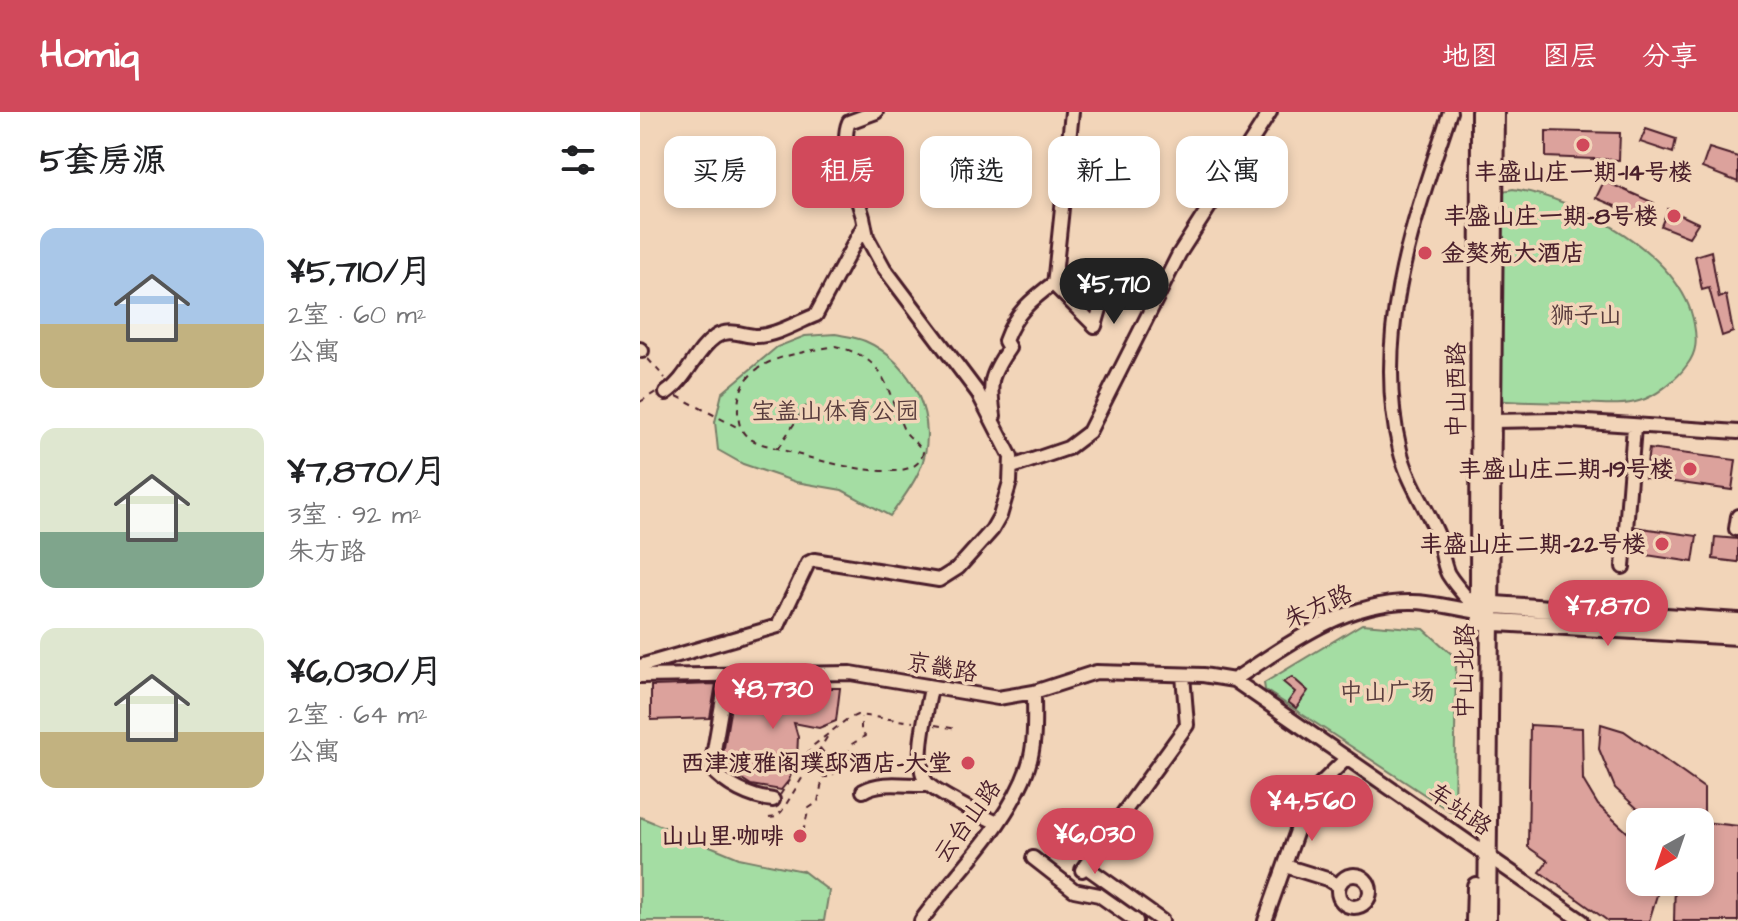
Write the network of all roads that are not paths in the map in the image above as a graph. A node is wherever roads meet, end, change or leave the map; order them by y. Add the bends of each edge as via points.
1 (876, 112) edge
2 (1072, 112) edge
3 (1270, 112) edge
4 (1450, 112) edge
5 (1480, 112) edge
6 (1495, 112) edge
7 (863, 227) junction
8 (1055, 282) junction
9 (1063, 293) dead end
10 (670, 390) road end
11 (1492, 421) junction
12 (995, 424) junction
13 (1634, 427) junction
14 (1738, 432) edge
15 (1012, 467) junction
16 (1623, 567) dead end
17 (1483, 613) junction
18 (1738, 622) edge
19 (1738, 636) edge
20 (640, 666) edge
21 (727, 675) junction
22 (1183, 675) junction
23 (640, 676) edge
24 (1234, 680) junction
25 (931, 688) junction
26 (1034, 692) junction
27 (1477, 716) joint
28 (1347, 758) junction
29 (927, 785) junction
30 (863, 791) dead end
31 (773, 800) road end
32 (997, 823) junction
33 (1481, 850) junction
34 (1033, 858) dead end
35 (1285, 866) junction
36 (1338, 886) junction
37 (1354, 907) junction
38 (921, 921) edge
39 (1136, 921) edge
40 (1162, 921) edge
41 (1265, 921) edge
42 (1358, 921) edge
43 (1475, 921) edge
44 (1487, 921) edge
45 (1582, 921) edge

1 - 7 street via 846,128 845,146
2 - 8 street
3 - 15 street via 1179,254 1089,432 1068,448
4 - 17 street via 1406,252 1393,324 1392,394 1400,450 1448,573
5 - 17 main road, 中山西路
6 - 11 main road, 中山西路
7 - 10 street via 816,315 759,336 727,331 717,335
7 - 12 street via 884,268
8 - 9 street
8 - 12 street via 1026,303 1012,322 1005,341 1009,348 990,384
11 - 13 street
11 - 17 main road, 中山北路
12 - 15 street
13 - 14 street
13 - 16 street
15 - 20 street via 1000,516 981,545 950,574 932,580 814,560 778,626
17 - 18 main road, 朱方路
17 - 19 main road, 朱方路
17 - 24 street, 朱方路 via 1411,602 1354,612 1301,636
17 - 27 main road, 中山西路
17 - 33 main road, 中山北路
21 - 23 street, 京畿路
21 - 25 street, 京畿路 via 851,673
21 - 31 street via 711,768 741,790
22 - 24 street, 京畿路
22 - 26 street, 京畿路 via 1096,672
22 - 40 street via 1187,725 1083,868
24 - 28 street, 车站路
25 - 26 street, 京畿路 via 998,698
25 - 29 street via 921,764
26 - 32 street, 云台山路 via 1029,766
27 - 33 main road, 中山北路
28 - 33 street, 车站路
28 - 35 street via 1310,794
29 - 30 street via 884,783
29 - 32 street
32 - 38 street, 云台山路
33 - 43 main road, 中山北路
33 - 44 main road, 中山北路
33 - 45 street, 车站路
34 - 39 street via 1074,890 1099,895
35 - 36 street
35 - 41 street
36 - 37 street via 1341,902
36 - 37 street via 1354,875 1367,882 1369,897
37 - 42 street

